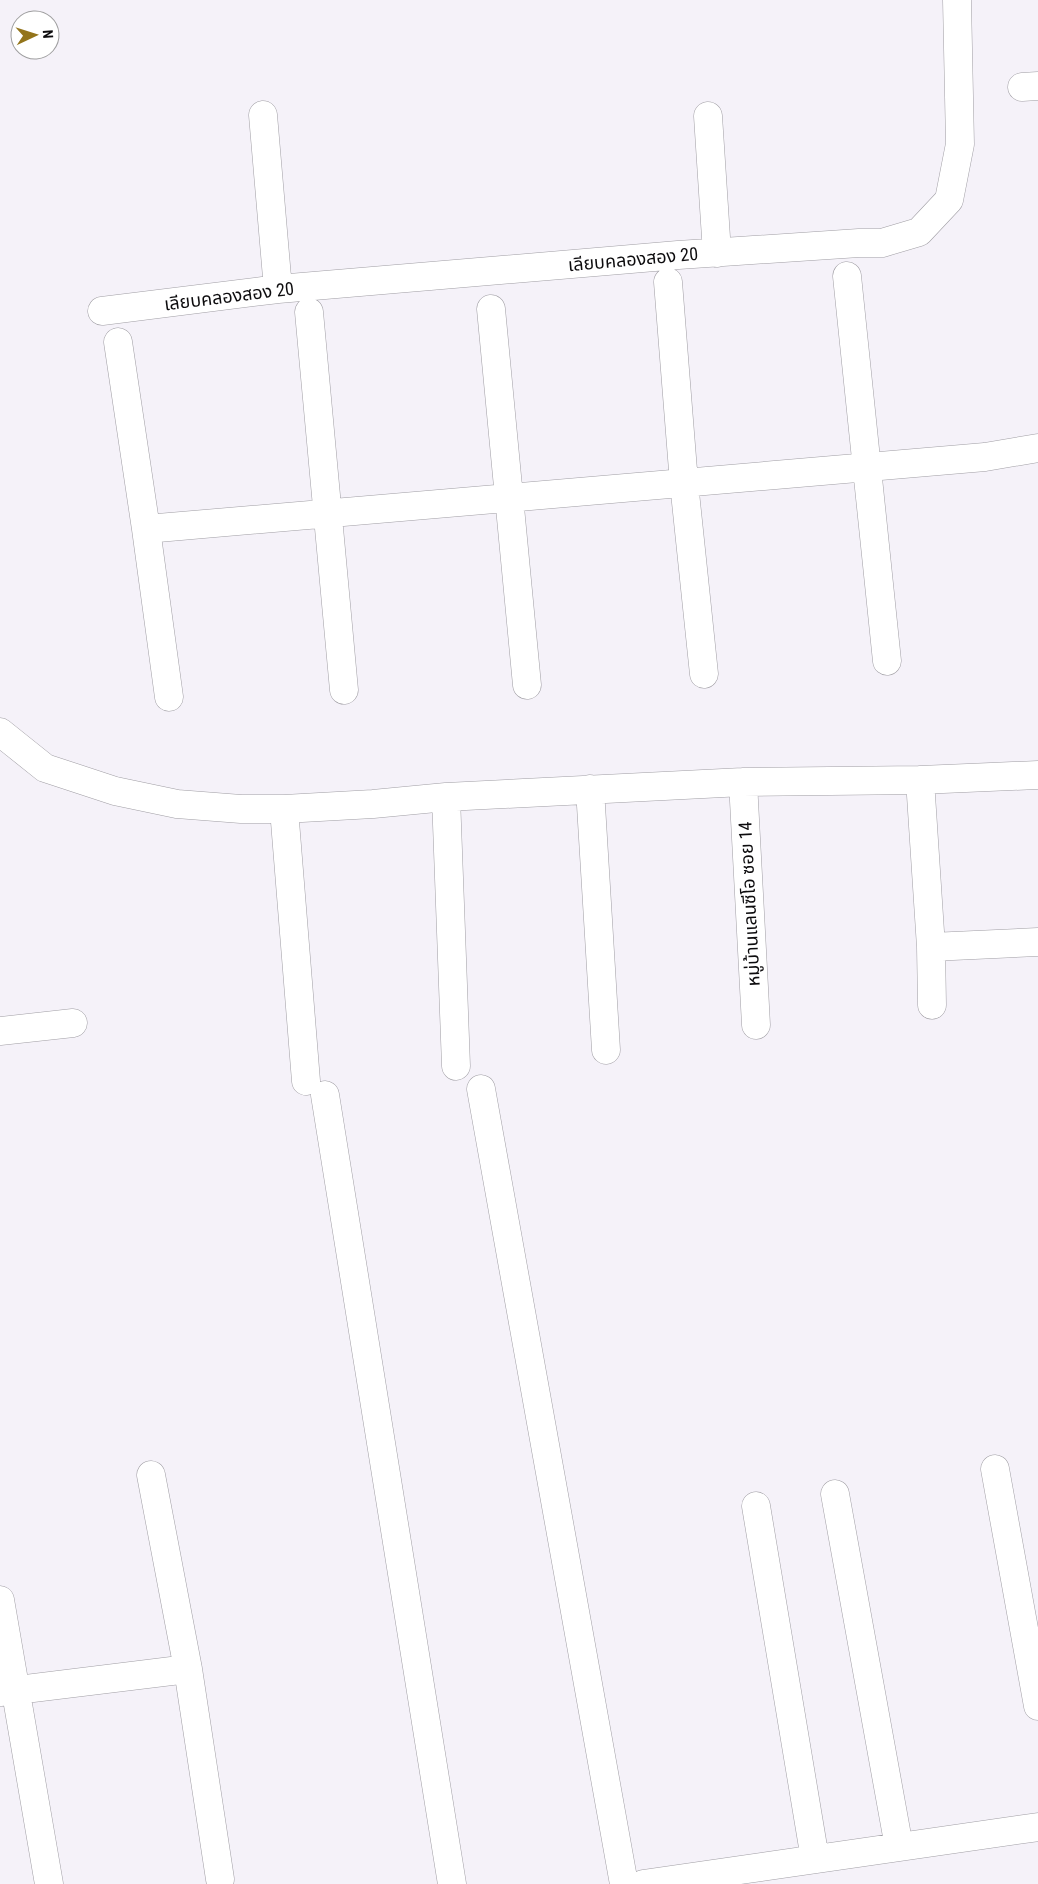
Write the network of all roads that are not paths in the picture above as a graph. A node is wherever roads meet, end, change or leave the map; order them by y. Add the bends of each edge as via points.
1 (957, 0) edge
2 (263, 115) dead end
3 (708, 116) dead end
4 (717, 253) junction
5 (847, 276) dead end
6 (668, 282) dead end
7 (278, 289) junction
8 (491, 310) dead end
9 (102, 311) dead end
10 (309, 312) dead end
11 (118, 342) dead end
12 (1038, 448) edge
13 (867, 467) junction
14 (684, 483) junction
15 (508, 498) junction
16 (328, 513) junction
17 (146, 529) junction
18 (887, 661) dead end
19 (704, 674) dead end
20 (527, 685) dead end
21 (344, 690) dead end
22 (169, 697) dead end
23 (0, 732) edge
24 (1038, 774) edge
25 (920, 780) junction
26 (743, 782) junction
27 (590, 789) junction
28 (446, 797) junction
29 (284, 809) junction
30 (1038, 942) edge
31 (931, 946) junction
32 (932, 1005) dead end
33 (73, 1023) dead end
34 (756, 1025) dead end
35 (0, 1031) edge
36 (606, 1050) dead end
37 (456, 1066) dead end
38 (480, 1089) dead end
39 (995, 1469) dead end
40 (151, 1475) dead end
41 (835, 1494) dead end
42 (756, 1506) dead end
43 (0, 1600) edge
44 (188, 1669) junction
45 (8, 1691) edge
46 (1038, 1706) edge
47 (1038, 1827) edge
48 (899, 1847) junction
49 (815, 1859) junction
50 (220, 1879) dead end
51 (49, 1884) edge
52 (452, 1884) edge
53 (624, 1884) edge
54 (643, 1884) edge

1 - 4 street, เลียบคลองสอง 20 via 960,144 949,200 919,232 882,243
2 - 7 street
3 - 4 street
4 - 7 street, เลียบคลองสอง 20
5 - 13 street
6 - 14 street
7 - 9 street, เลียบคลองสอง 20
8 - 15 street
10 - 16 street
11 - 17 street
12 - 13 street via 984,457
13 - 14 street
13 - 18 street
14 - 15 street
14 - 19 street
15 - 16 street
15 - 20 street
16 - 17 street
16 - 21 street
17 - 22 street
23 - 29 street via 45,768 116,791 177,804
24 - 25 street
25 - 26 street
25 - 31 street
26 - 27 street
26 - 34 street, หมู่บ้านแลนซีโอ ซอย 14
27 - 28 street
27 - 36 street
28 - 29 street
28 - 37 street
29 - 52 street via 316,1088
30 - 31 street
31 - 32 street
33 - 35 street
38 - 53 street
39 - 46 street
40 - 44 street
41 - 48 street
42 - 49 street
43 - 45 street
44 - 45 street
44 - 50 street
45 - 51 street
47 - 48 street
48 - 49 street
49 - 54 street

